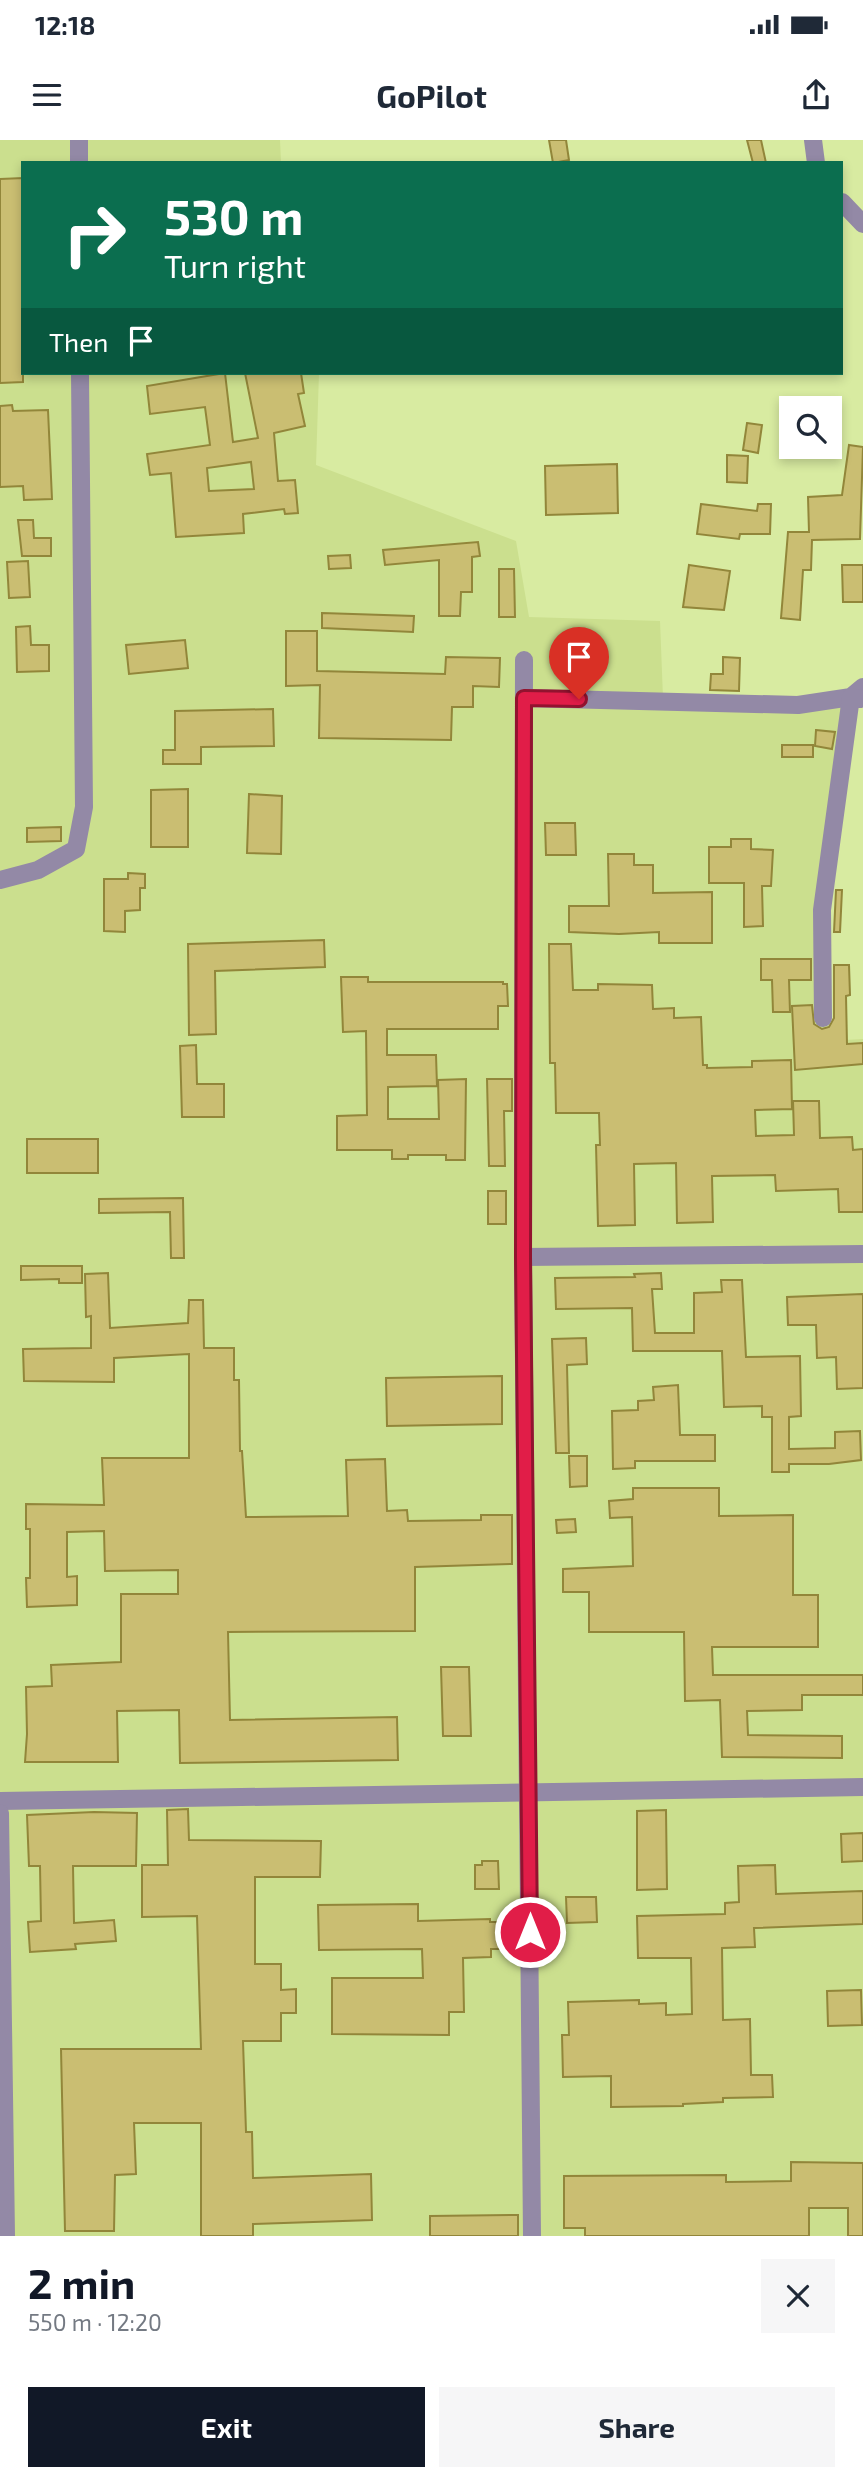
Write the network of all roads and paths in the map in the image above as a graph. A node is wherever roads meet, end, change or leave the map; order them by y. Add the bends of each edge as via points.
1 (79, 140) edge
2 (813, 140) edge
3 (79, 161) edge
4 (816, 161) edge
5 (843, 203) edge
6 (863, 224) edge
7 (80, 375) edge
8 (524, 660) dead end
9 (859, 695) edge
10 (524, 698) junction
11 (0, 880) edge
12 (823, 1018) dead end
13 (863, 1254) edge
14 (523, 1257) junction
15 (863, 1787) edge
16 (529, 1794) junction
17 (0, 1801) edge
18 (0, 1813) edge
19 (6, 2236) edge
20 (532, 2236) edge

1 - 3 street
2 - 4 street
5 - 6 street
7 - 11 street via 83,807 76,849 38,870
8 - 10 street
9 - 10 street via 798,705
9 - 12 street via 822,910
10 - 14 street
13 - 14 street
14 - 16 street
15 - 16 street
16 - 17 street
16 - 20 street
18 - 19 street

